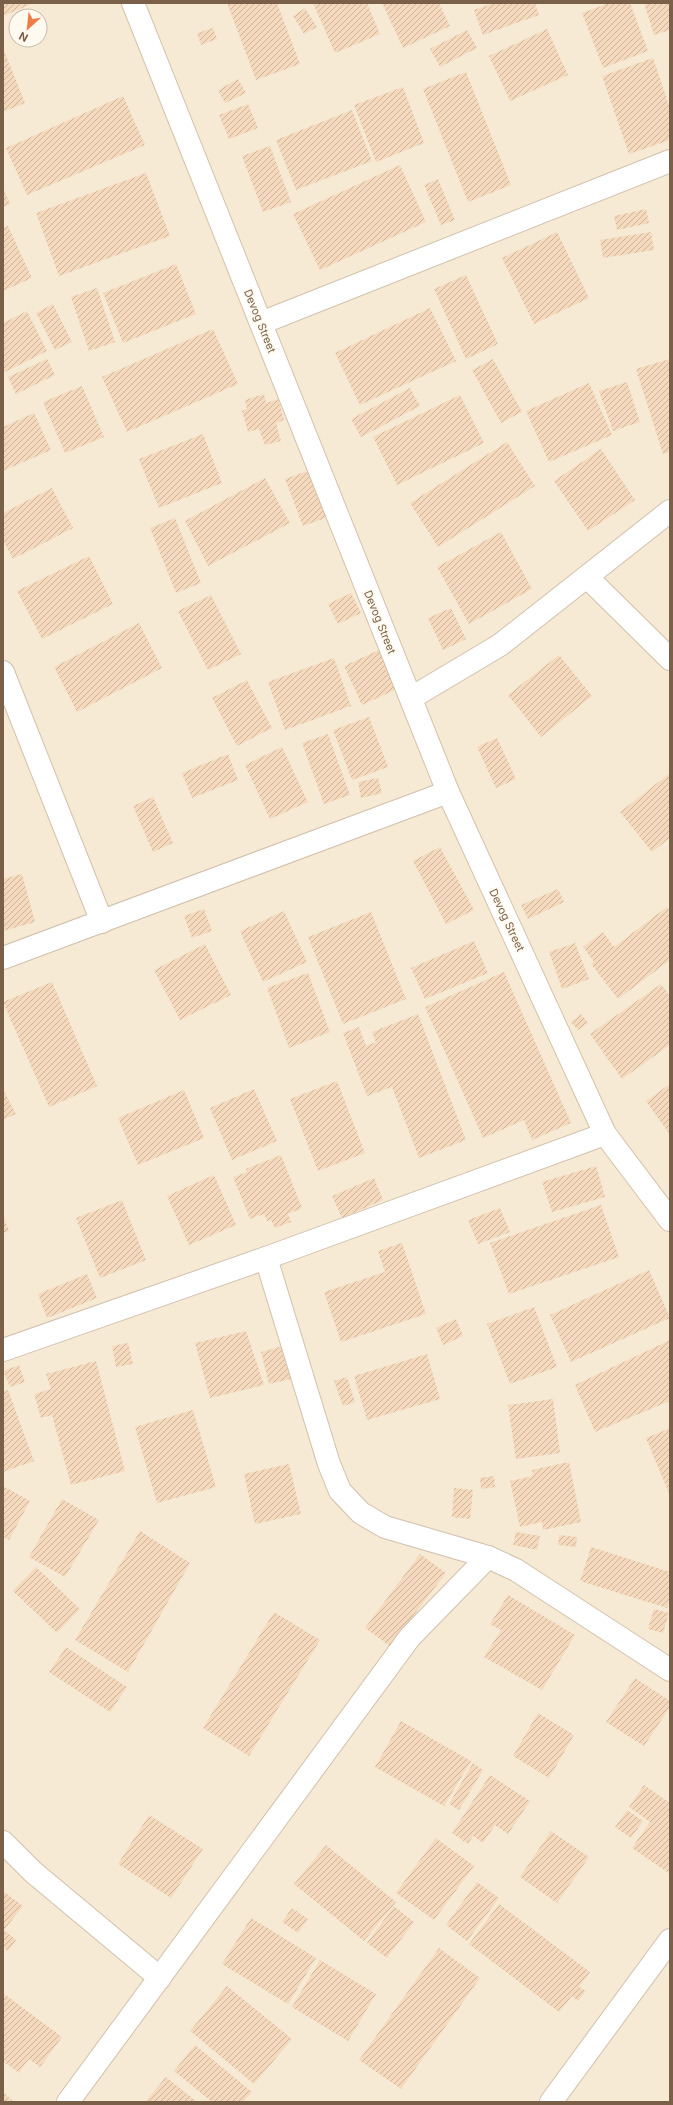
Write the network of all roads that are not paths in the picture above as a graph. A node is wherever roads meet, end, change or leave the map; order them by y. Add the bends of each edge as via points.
1 (133, 3) edge
2 (670, 160) edge
3 (261, 323) junction
4 (670, 511) edge
5 (587, 577) junction
6 (670, 659) edge
7 (3, 672) edge
8 (411, 698) junction
9 (448, 792) junction
10 (102, 922) junction
11 (3, 958) edge
12 (605, 1134) junction
13 (670, 1220) edge
14 (266, 1258) junction
15 (3, 1350) edge
16 (488, 1557) junction
17 (670, 1670) edge
18 (3, 1842) edge
19 (670, 1940) edge
20 (160, 1978) junction
21 (68, 2102) edge
22 (550, 2102) edge

1 - 3 street, Devog Street
2 - 3 street
3 - 8 street, Devog Street
4 - 5 street
5 - 6 street
5 - 8 street via 500,646
7 - 10 street
8 - 9 street, Devog Street
9 - 10 street
9 - 12 street, Devog Street
10 - 11 street
12 - 13 street, Devog Street
12 - 14 street
14 - 15 street
14 - 16 street via 329,1464 340,1491 361,1513 385,1527
16 - 17 street via 516,1570
16 - 20 street via 410,1637
18 - 20 street via 33,1872
19 - 22 street
20 - 21 street

